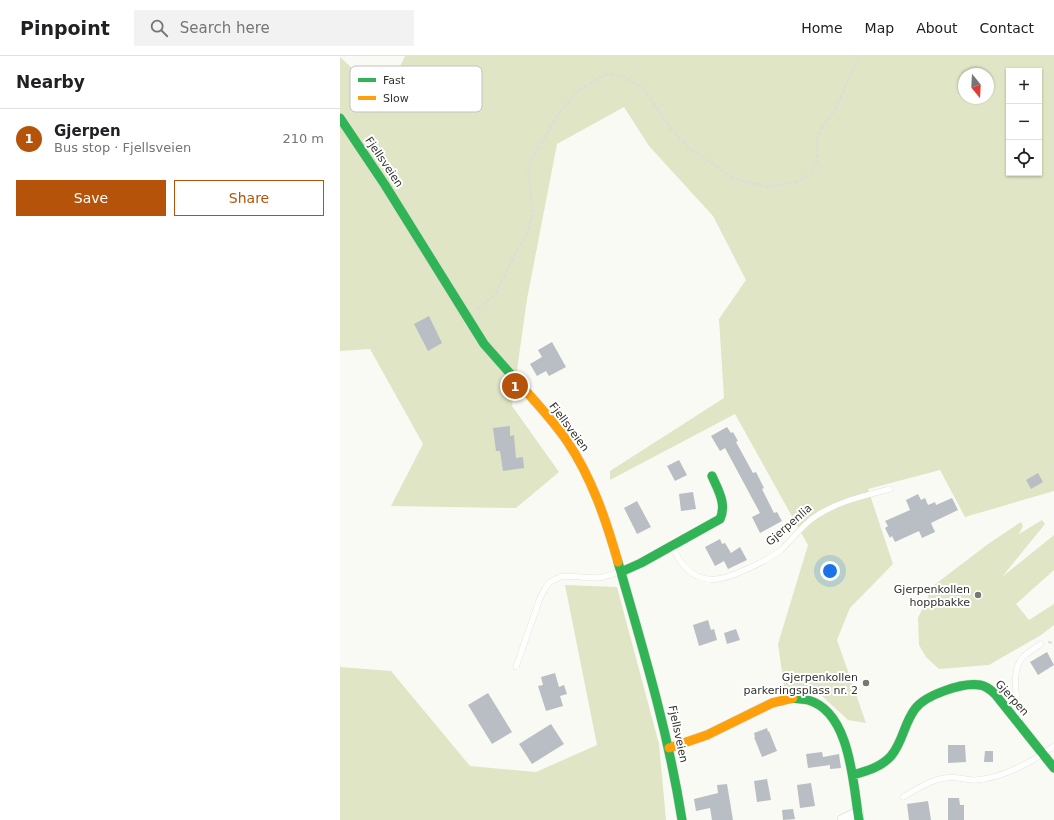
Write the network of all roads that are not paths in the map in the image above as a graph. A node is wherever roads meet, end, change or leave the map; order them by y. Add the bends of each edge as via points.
1 (340, 118) edge
2 (712, 476) dead end
3 (890, 489) dead end
4 (672, 546) junction
5 (621, 572) junction
6 (1041, 644) dead end
7 (516, 667) dead end
8 (1021, 726) junction
9 (1054, 746) edge
10 (669, 748) junction
11 (1042, 753) junction
12 (1054, 768) edge
13 (853, 775) junction
14 (903, 797) dead end
15 (859, 816) edge
16 (682, 820) edge
17 (843, 820) edge

1 - 5 main road, Fjellsveien via 484,344 562,434 576,456 597,497
2 - 4 main road via 724,508 722,516 711,525
3 - 4 lane, Gjerpenlia via 831,507 806,524 771,557 720,579 710,580 692,573 681,562
4 - 5 main road
5 - 7 lane via 599,578 562,576 550,582 540,598
5 - 10 main road, Fjellsveien via 653,680
6 - 8 lane via 1024,655 1018,665 1015,688
8 - 11 main road, Gjerpen
8 - 13 main road, Gjerpen via 989,688 975,684 966,685 927,699 918,705 892,756 882,764
9 - 11 lane
10 - 13 main road via 707,735 772,703 798,697 819,704 836,723 849,754
10 - 16 main road, Fjellsveien
11 - 12 main road, Gjerpen
11 - 14 lane via 1012,771 976,780 944,778
13 - 15 main road
15 - 17 street

